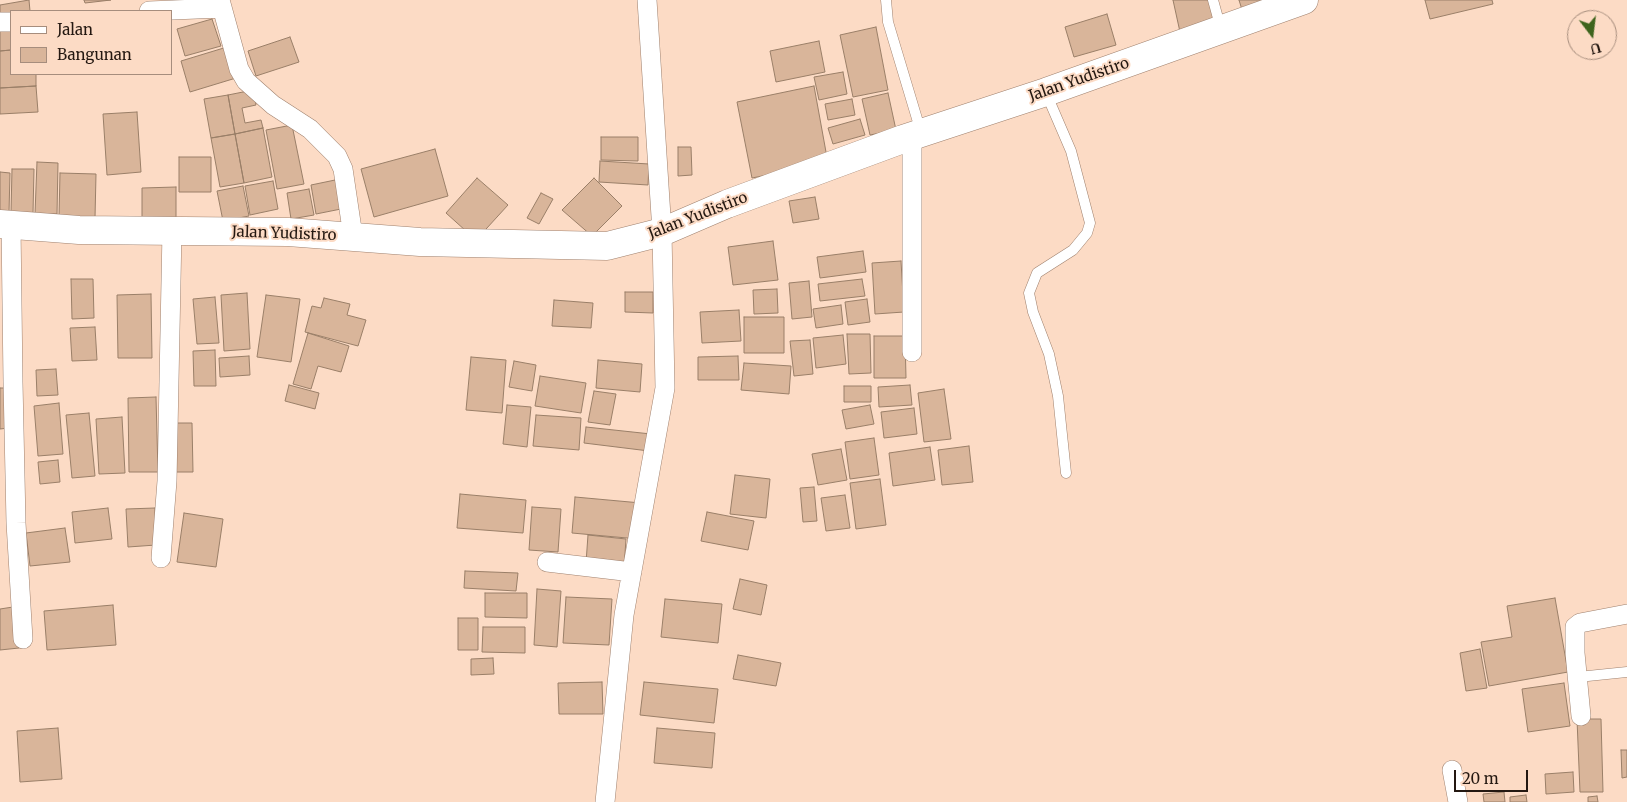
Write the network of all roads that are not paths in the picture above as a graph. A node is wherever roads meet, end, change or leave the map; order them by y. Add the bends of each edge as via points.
1 (647, 0) edge
2 (886, 0) edge
3 (1214, 0) edge
4 (1304, 0) edge
5 (220, 4) edge
6 (159, 10) edge
7 (1221, 30) junction
8 (1046, 92) junction
9 (917, 136) junction
10 (6, 224) edge
11 (172, 231) junction
12 (662, 232) junction
13 (353, 236) junction
14 (912, 352) dead end
15 (1066, 473) dead end
16 (161, 558) dead end
17 (547, 562) dead end
18 (632, 572) junction
19 (1627, 614) edge
20 (23, 640) dead end
21 (1627, 672) edge
22 (1578, 677) junction
23 (1581, 716) dead end
24 (1452, 770) dead end
25 (604, 802) edge
26 (1458, 802) edge

1 - 12 street
2 - 9 lane via 888,22
3 - 7 lane
4 - 7 street, Jalan Yudistiro
5 - 6 street
5 - 13 street via 239,69 246,81 273,105 310,129 337,156 343,169
7 - 8 street, Jalan Yudistiro
8 - 9 street, Jalan Yudistiro
8 - 15 lane via 1071,151 1090,223 1087,233 1073,250 1037,273 1029,293 1049,354 1058,396
9 - 12 street, Jalan Yudistiro via 727,204
9 - 14 street
10 - 11 street, Jalan Yudistiro via 79,230
10 - 20 street
11 - 13 street, Jalan Yudistiro
11 - 16 street via 167,481
12 - 13 street, Jalan Yudistiro via 607,246 420,242
12 - 18 street via 665,388
17 - 18 street
18 - 25 street via 624,615
19 - 22 street via 1580,623 1575,627
21 - 22 lane
22 - 23 street
24 - 26 street

